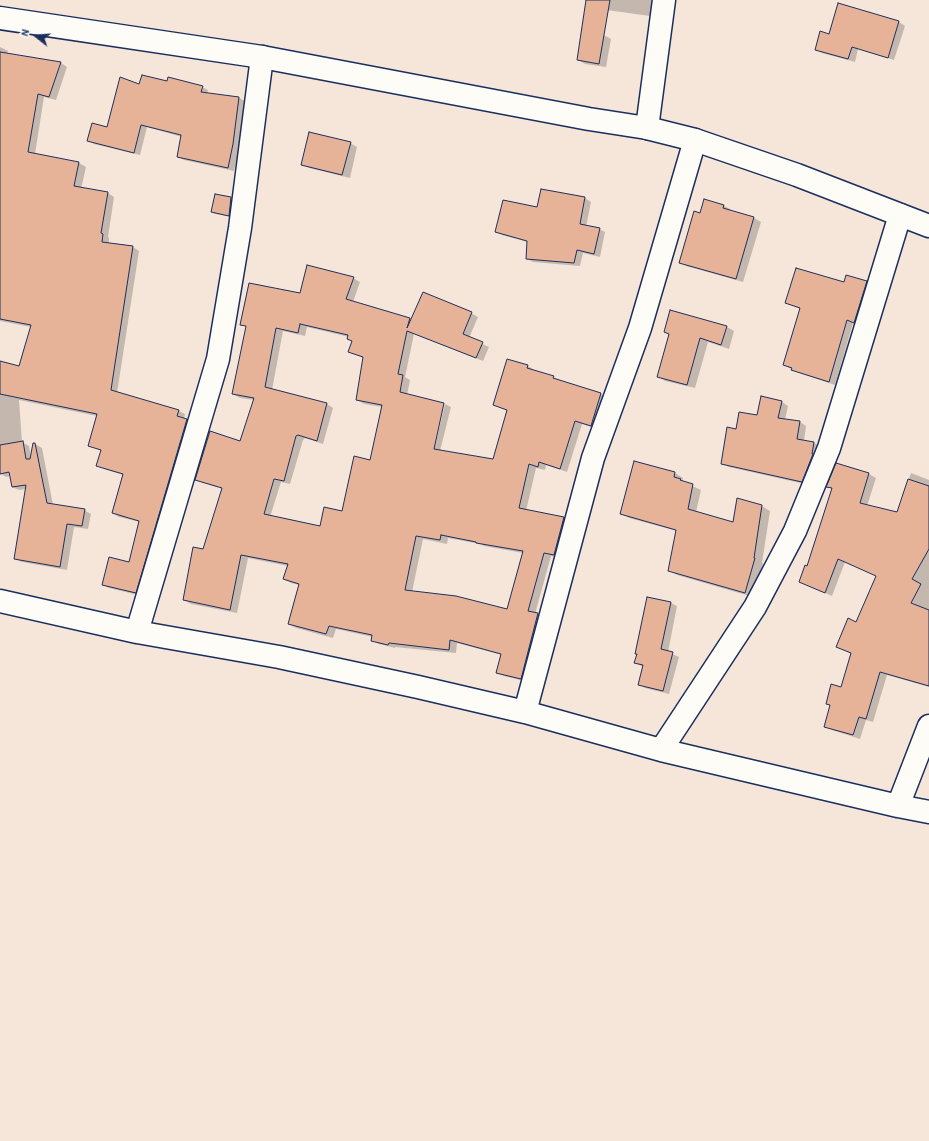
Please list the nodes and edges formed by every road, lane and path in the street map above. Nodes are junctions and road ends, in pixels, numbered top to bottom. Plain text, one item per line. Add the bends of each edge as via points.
1 (664, 0) edge
2 (0, 18) edge
3 (262, 57) junction
4 (647, 128) junction
5 (695, 140) junction
6 (900, 215) junction
7 (929, 226) edge
8 (0, 601) edge
9 (137, 632) junction
10 (525, 712) junction
11 (929, 726) edge
12 (661, 750) junction
13 (898, 806) junction
14 (929, 812) edge

1 - 4 street
2 - 3 street
3 - 4 street
3 - 9 street via 240,228 218,359
4 - 5 street
5 - 6 street via 797,175
5 - 10 street via 640,328 593,458
6 - 7 street
6 - 12 street via 829,448 795,532 755,607
8 - 9 street
9 - 10 street via 279,657
10 - 12 street
11 - 13 street
12 - 13 street
13 - 14 street

